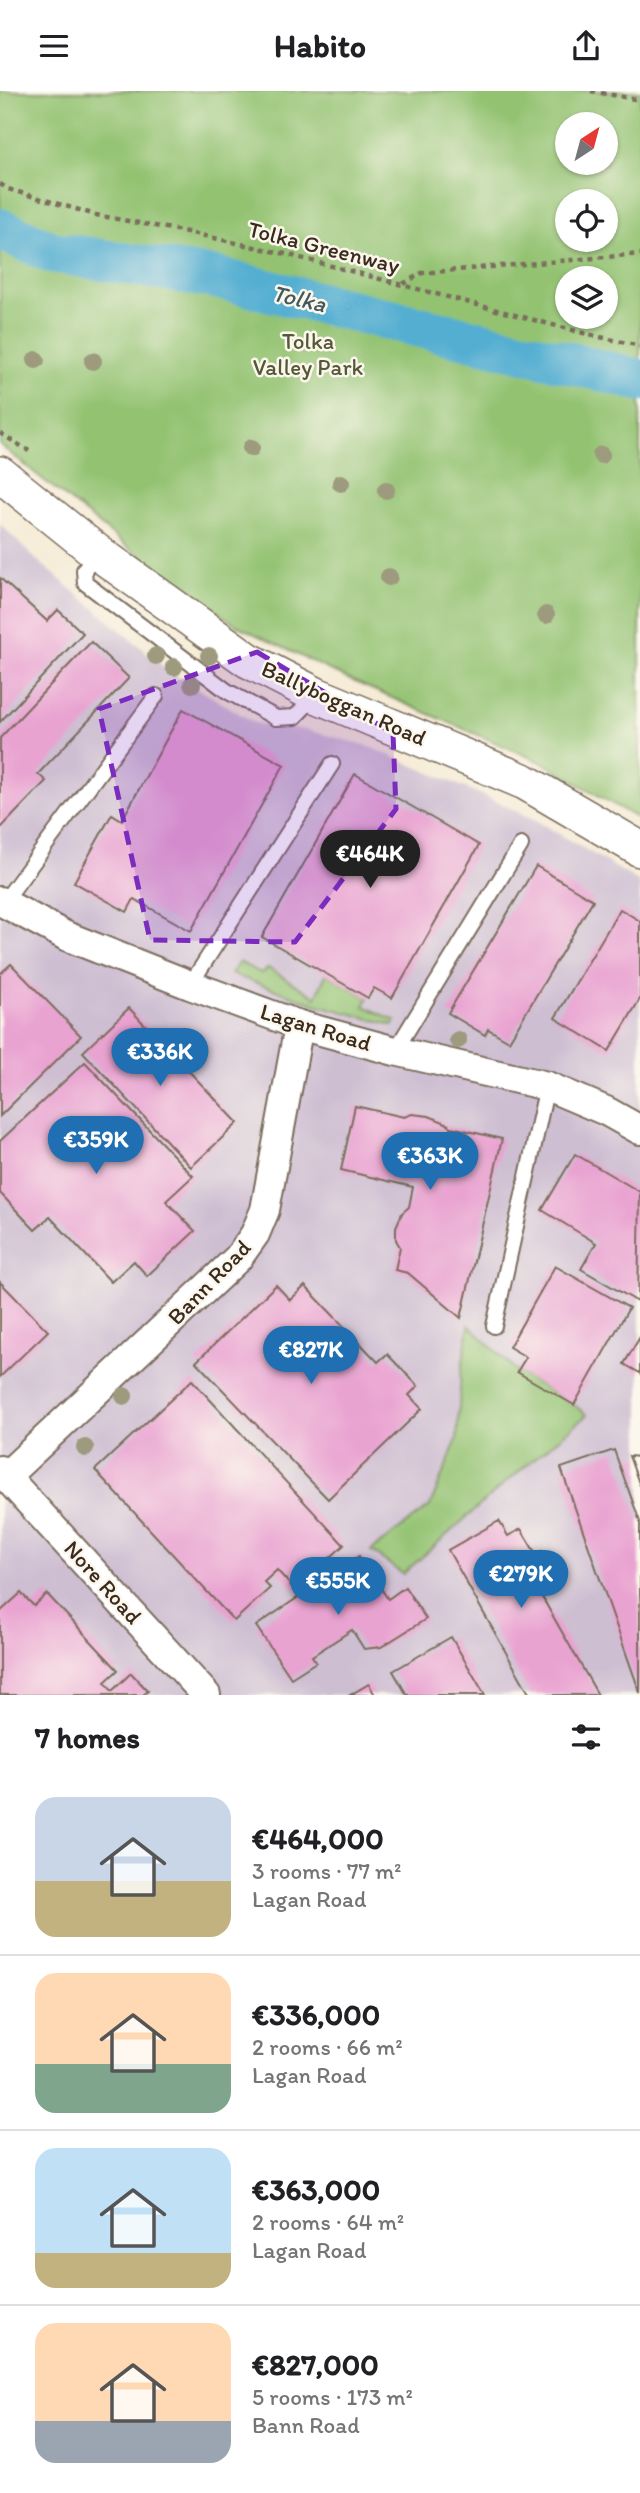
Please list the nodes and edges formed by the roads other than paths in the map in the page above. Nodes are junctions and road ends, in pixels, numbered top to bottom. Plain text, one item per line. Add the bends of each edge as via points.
1 (0, 474) edge
2 (156, 696) dead end
3 (332, 764) dead end
4 (521, 845) dead end
5 (640, 849) edge
6 (1, 902) edge
7 (190, 985) junction
8 (299, 1024) junction
9 (395, 1051) junction
10 (547, 1086) junction
11 (640, 1130) edge
12 (494, 1326) dead end
13 (3, 1473) edge
14 (206, 1695) edge

1 - 5 street, Ballyboggan Road via 97,552 248,660 316,695 525,782
2 - 6 lane
3 - 7 lane
4 - 9 lane
6 - 7 street, Lagan Road via 66,936
7 - 8 street, Lagan Road
8 - 9 street, Lagan Road
8 - 13 street, Bann Road via 265,1210 255,1234 238,1258
9 - 10 street, Lagan Road
10 - 11 street, Lagan Road
10 - 12 lane
13 - 14 street, Nore Road

